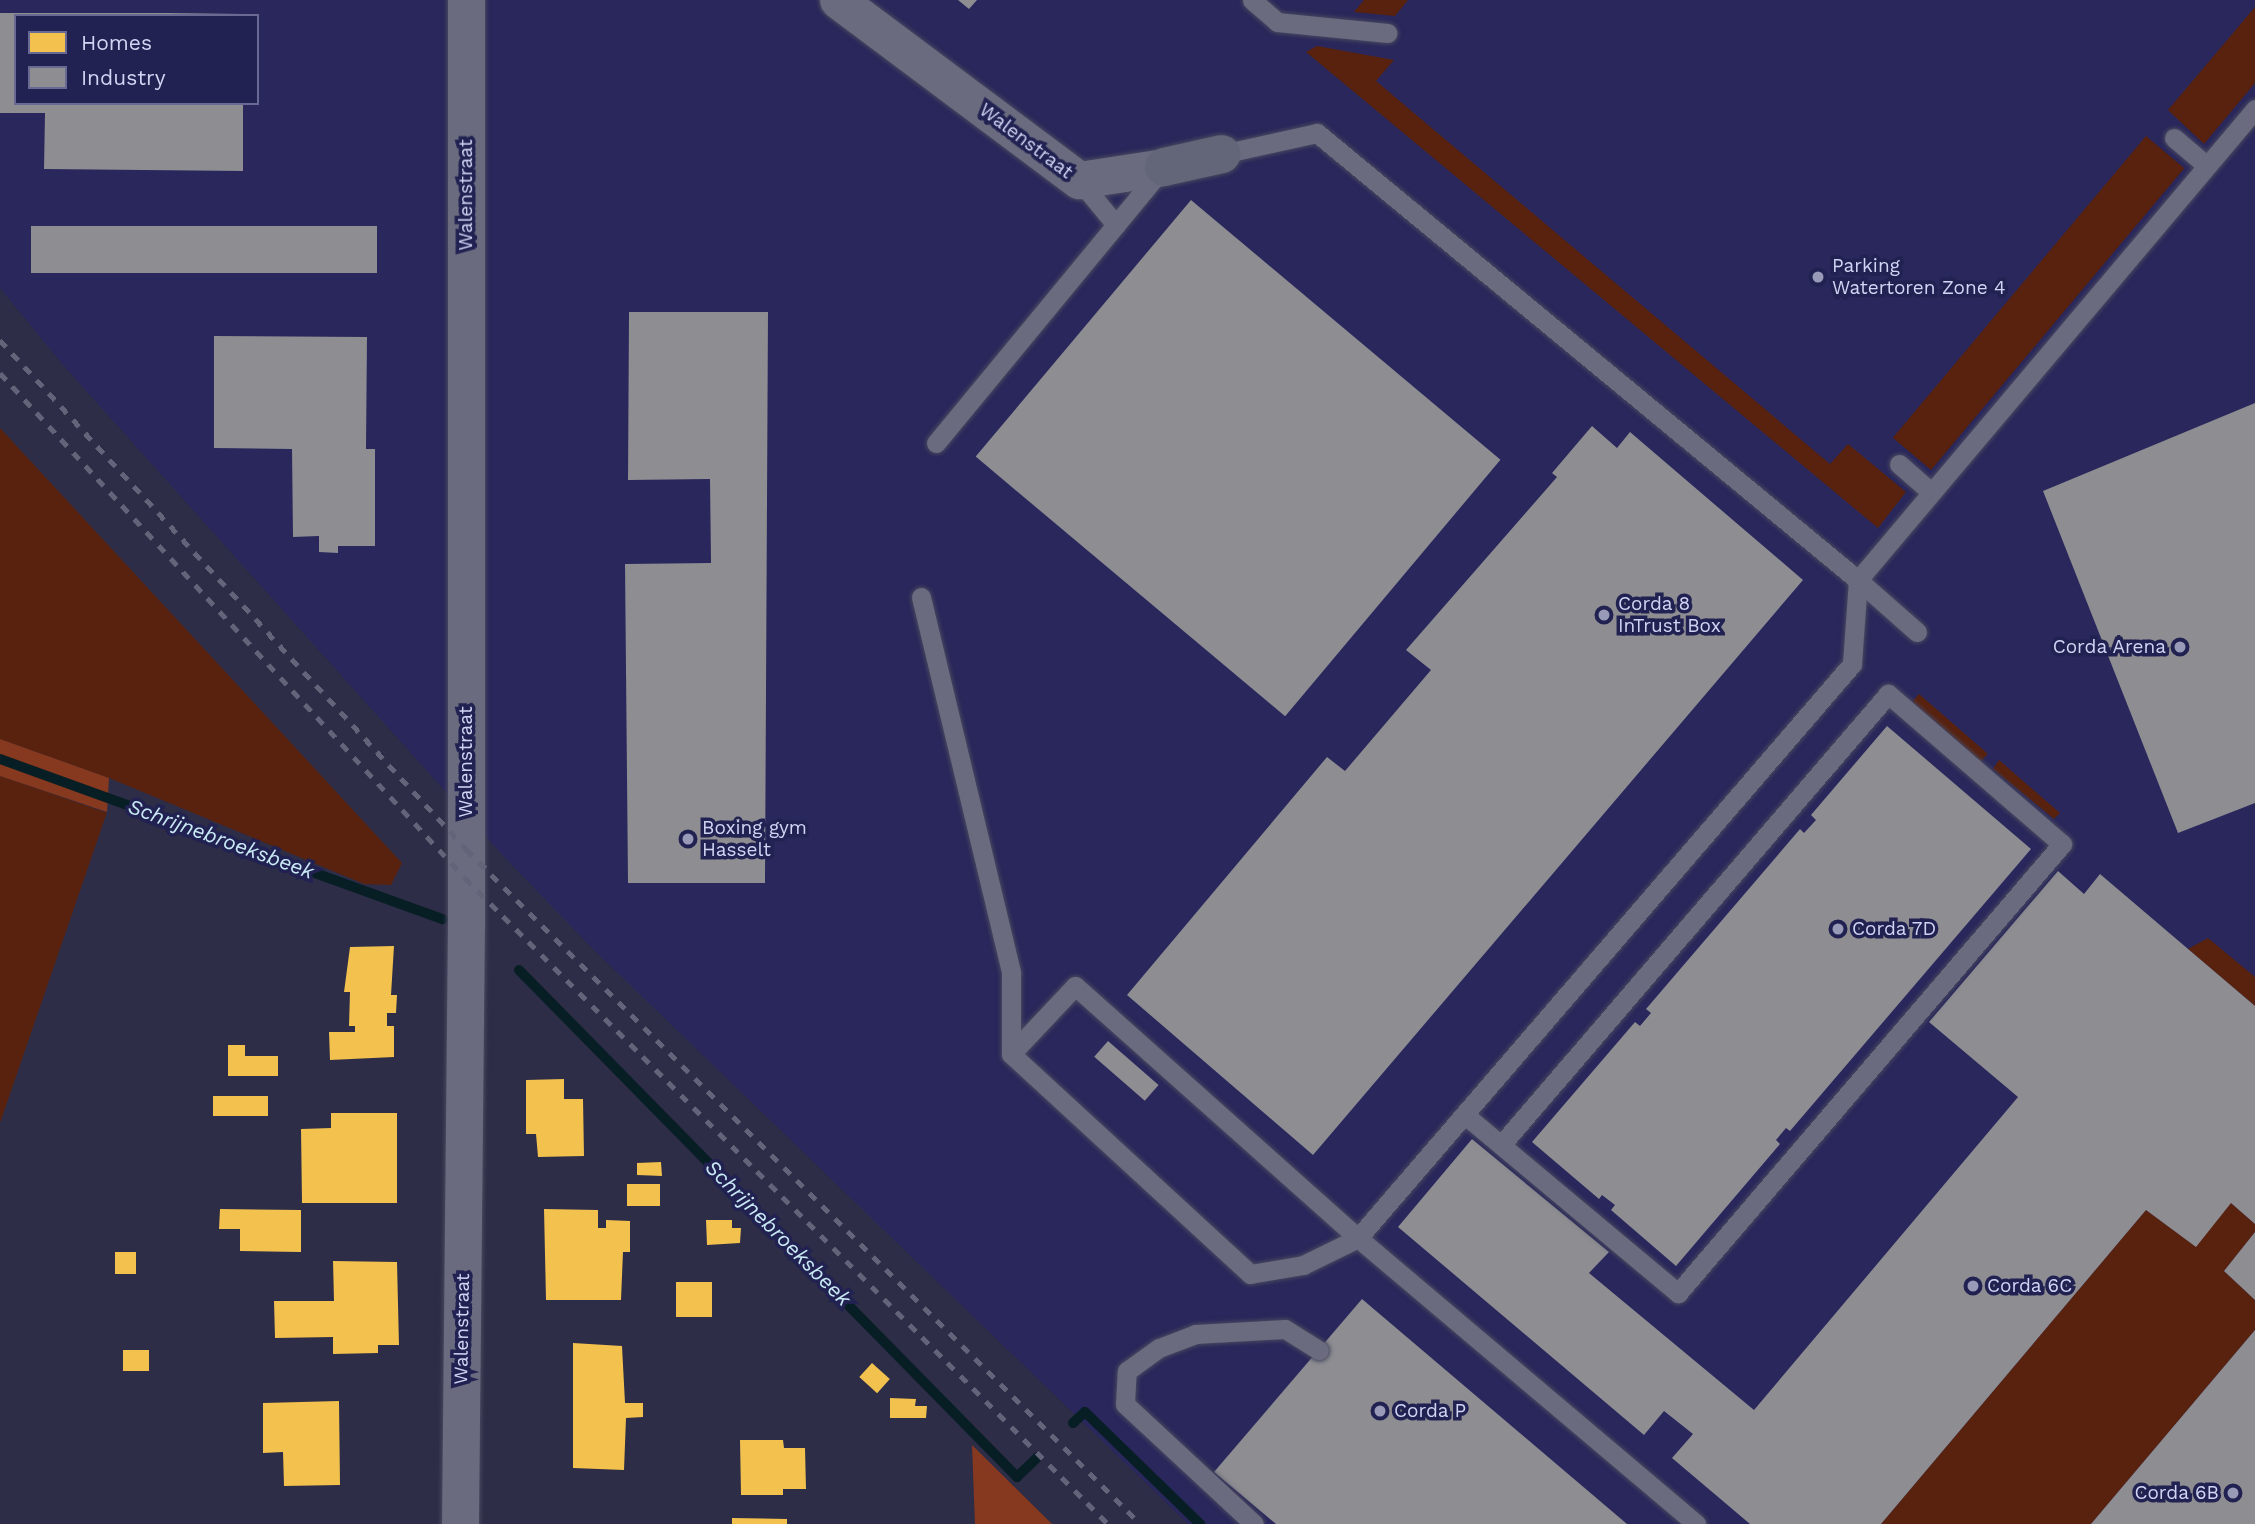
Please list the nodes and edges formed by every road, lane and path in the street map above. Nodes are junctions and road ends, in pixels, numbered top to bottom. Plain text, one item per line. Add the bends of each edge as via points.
1 (466, 0) edge
2 (838, 0) edge
3 (1252, 0) edge
4 (1387, 33) dead end
5 (2255, 108) edge
6 (2174, 138) dead end
7 (1222, 154) joint
8 (2206, 166) junction
9 (1164, 167) junction
10 (1079, 180) junction
11 (1116, 225) junction
12 (936, 443) dead end
13 (1899, 464) dead end
14 (1931, 492) junction
15 (1858, 580) junction
16 (921, 597) dead end
17 (1917, 632) dead end
18 (1011, 1054) junction
19 (1465, 1115) junction
20 (1501, 1145) junction
21 (1358, 1238) junction
22 (1319, 1350) dead end
23 (460, 1524) edge
24 (1254, 1524) edge
25 (1696, 1524) edge

1 - 23 street, Walenstraat via 466,926
2 - 10 street, Walenstraat
3 - 4 lane via 1277,22
5 - 8 lane
6 - 8 lane
7 - 9 street
7 - 15 lane via 1317,134
8 - 14 lane
9 - 10 street, Walenstraat
9 - 11 lane
10 - 11 lane
11 - 12 lane
13 - 14 lane
14 - 15 lane
15 - 17 lane
15 - 19 lane via 1852,664
16 - 18 lane via 1011,973
18 - 21 lane via 1250,1274 1303,1265
18 - 21 lane via 1075,986
19 - 20 lane
19 - 21 lane
20 - 20 lane via 1678,1293 2062,844 1888,694
21 - 25 lane
22 - 24 lane via 1284,1329 1195,1334 1159,1348 1127,1371 1125,1404

